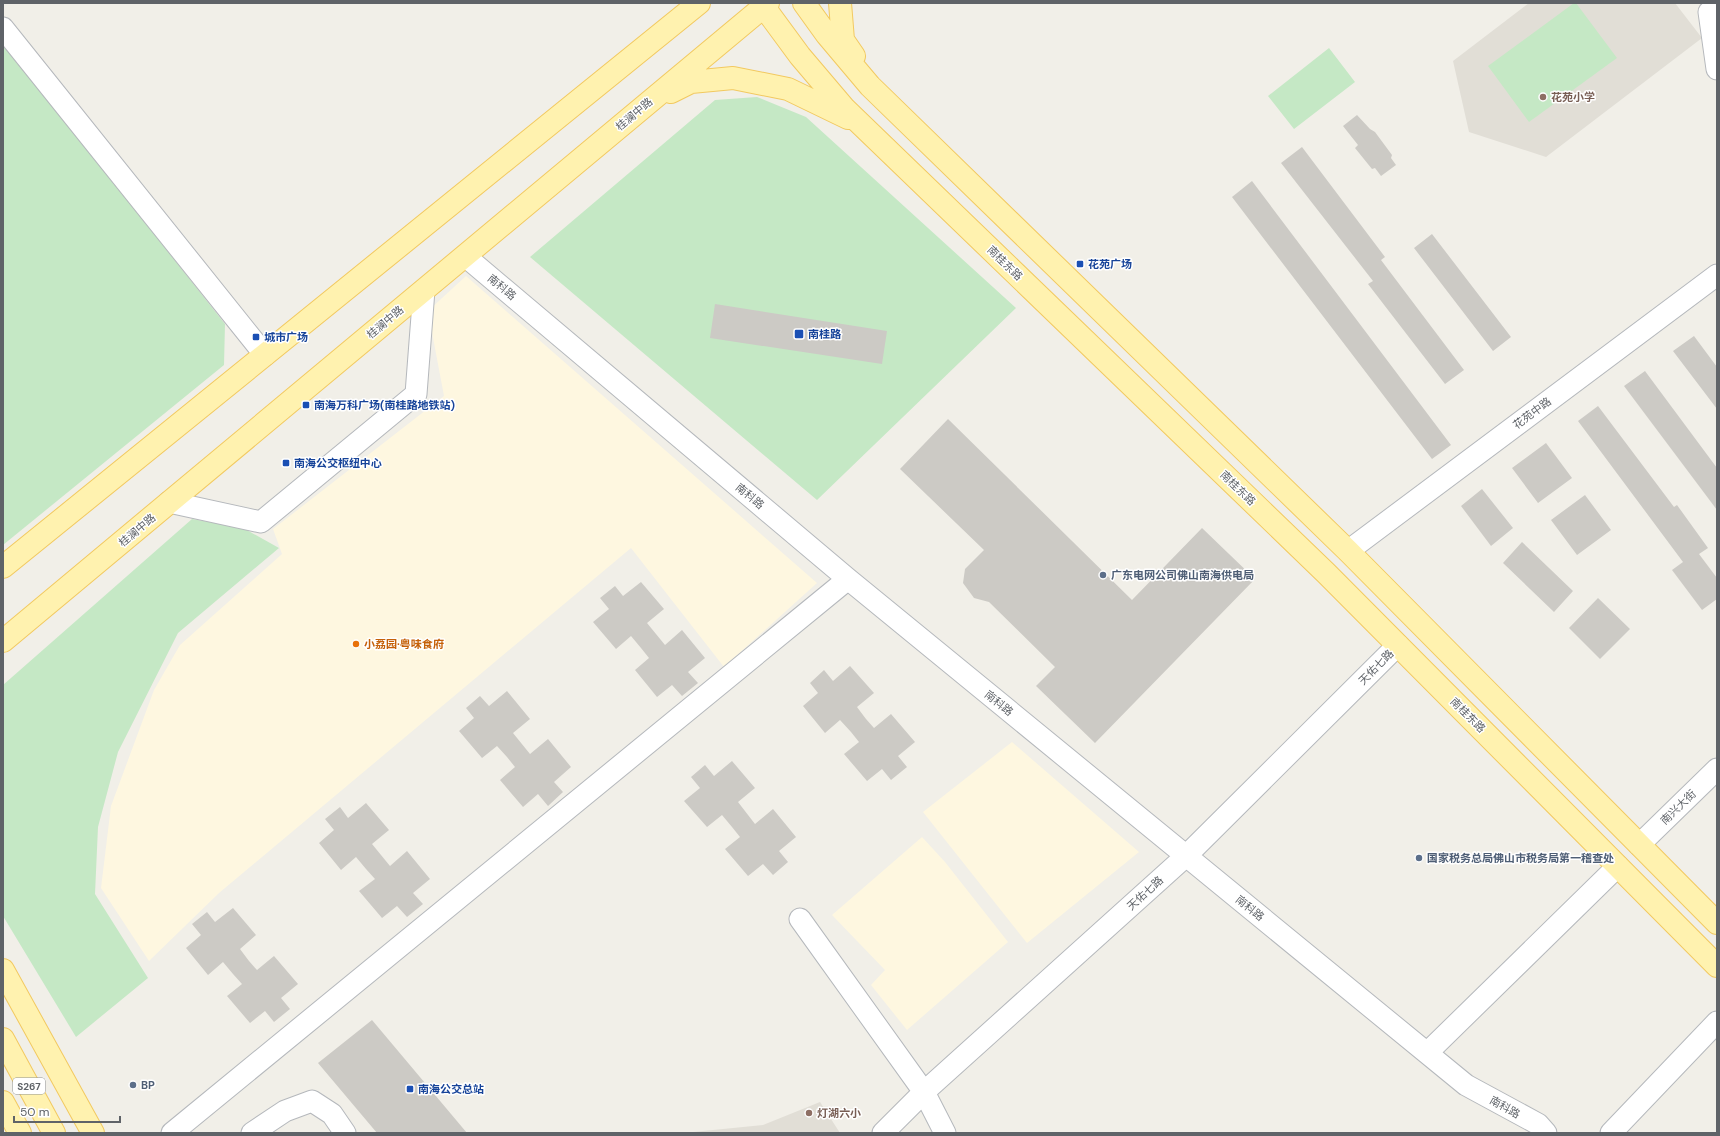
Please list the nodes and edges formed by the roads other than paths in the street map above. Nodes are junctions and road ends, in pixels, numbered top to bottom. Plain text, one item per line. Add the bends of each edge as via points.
1 (676, 3) edge
2 (699, 3) edge
3 (804, 3) edge
4 (840, 3) edge
5 (764, 4) edge
6 (1709, 13) edge
7 (3, 28) edge
8 (663, 32) junction
9 (1717, 69) edge
10 (878, 94) junction
11 (644, 106) junction
12 (862, 125) junction
13 (465, 256) junction
14 (1717, 275) edge
15 (424, 290) junction
16 (265, 355) junction
17 (169, 502) junction
18 (1348, 551) junction
19 (3, 567) edge
20 (848, 579) junction
21 (4, 641) edge
22 (1398, 645) junction
23 (1717, 769) edge
24 (1639, 844) junction
25 (1186, 856) junction
26 (1618, 866) junction
27 (800, 919) dead end
28 (1717, 923) edge
29 (1717, 966) edge
30 (3, 970) edge
31 (1717, 1022) edge
32 (3, 1040) edge
33 (1427, 1053) junction
34 (924, 1092) junction
35 (3, 1102) edge
36 (20, 1133) edge
37 (54, 1133) edge
38 (93, 1133) edge
39 (172, 1133) edge
40 (252, 1133) edge
41 (344, 1133) edge
42 (883, 1133) edge
43 (945, 1133) edge
44 (1546, 1133) edge
45 (1610, 1133) edge

1 - 8 main road
2 - 8 main road
3 - 10 main road via 827,35
4 - 10 main road via 843,40
5 - 11 main road, 桂澜中路
5 - 12 main road, 南桂东路 via 800,56
6 - 9 street
7 - 16 street
8 - 16 main road
10 - 18 main road
11 - 12 main road via 691,82 733,78 788,89
11 - 13 main road, 桂澜中路
12 - 22 main road, 南桂东路
13 - 15 main road, 桂澜中路
13 - 20 street, 南科路
14 - 18 street, 花苑中路
15 - 17 main road, 桂澜中路
15 - 17 street via 416,394 261,522
16 - 19 main road
17 - 21 main road, 桂澜中路
18 - 24 main road
20 - 25 street, 南科路
20 - 39 street
22 - 25 street, 天佑七路
22 - 26 main road, 南桂东路
23 - 24 street, 南兴大街
24 - 28 main road
25 - 33 street, 南科路
25 - 34 street, 天佑七路
26 - 29 main road, 南桂东路
26 - 33 street
27 - 34 street
30 - 38 main road
31 - 45 street
32 - 37 main road, S267
33 - 44 street, 南科路 via 1466,1085 1538,1124
34 - 42 street, 天佑七路
34 - 43 street
35 - 36 main road, S267
40 - 41 street via 285,1111 312,1101 332,1114

